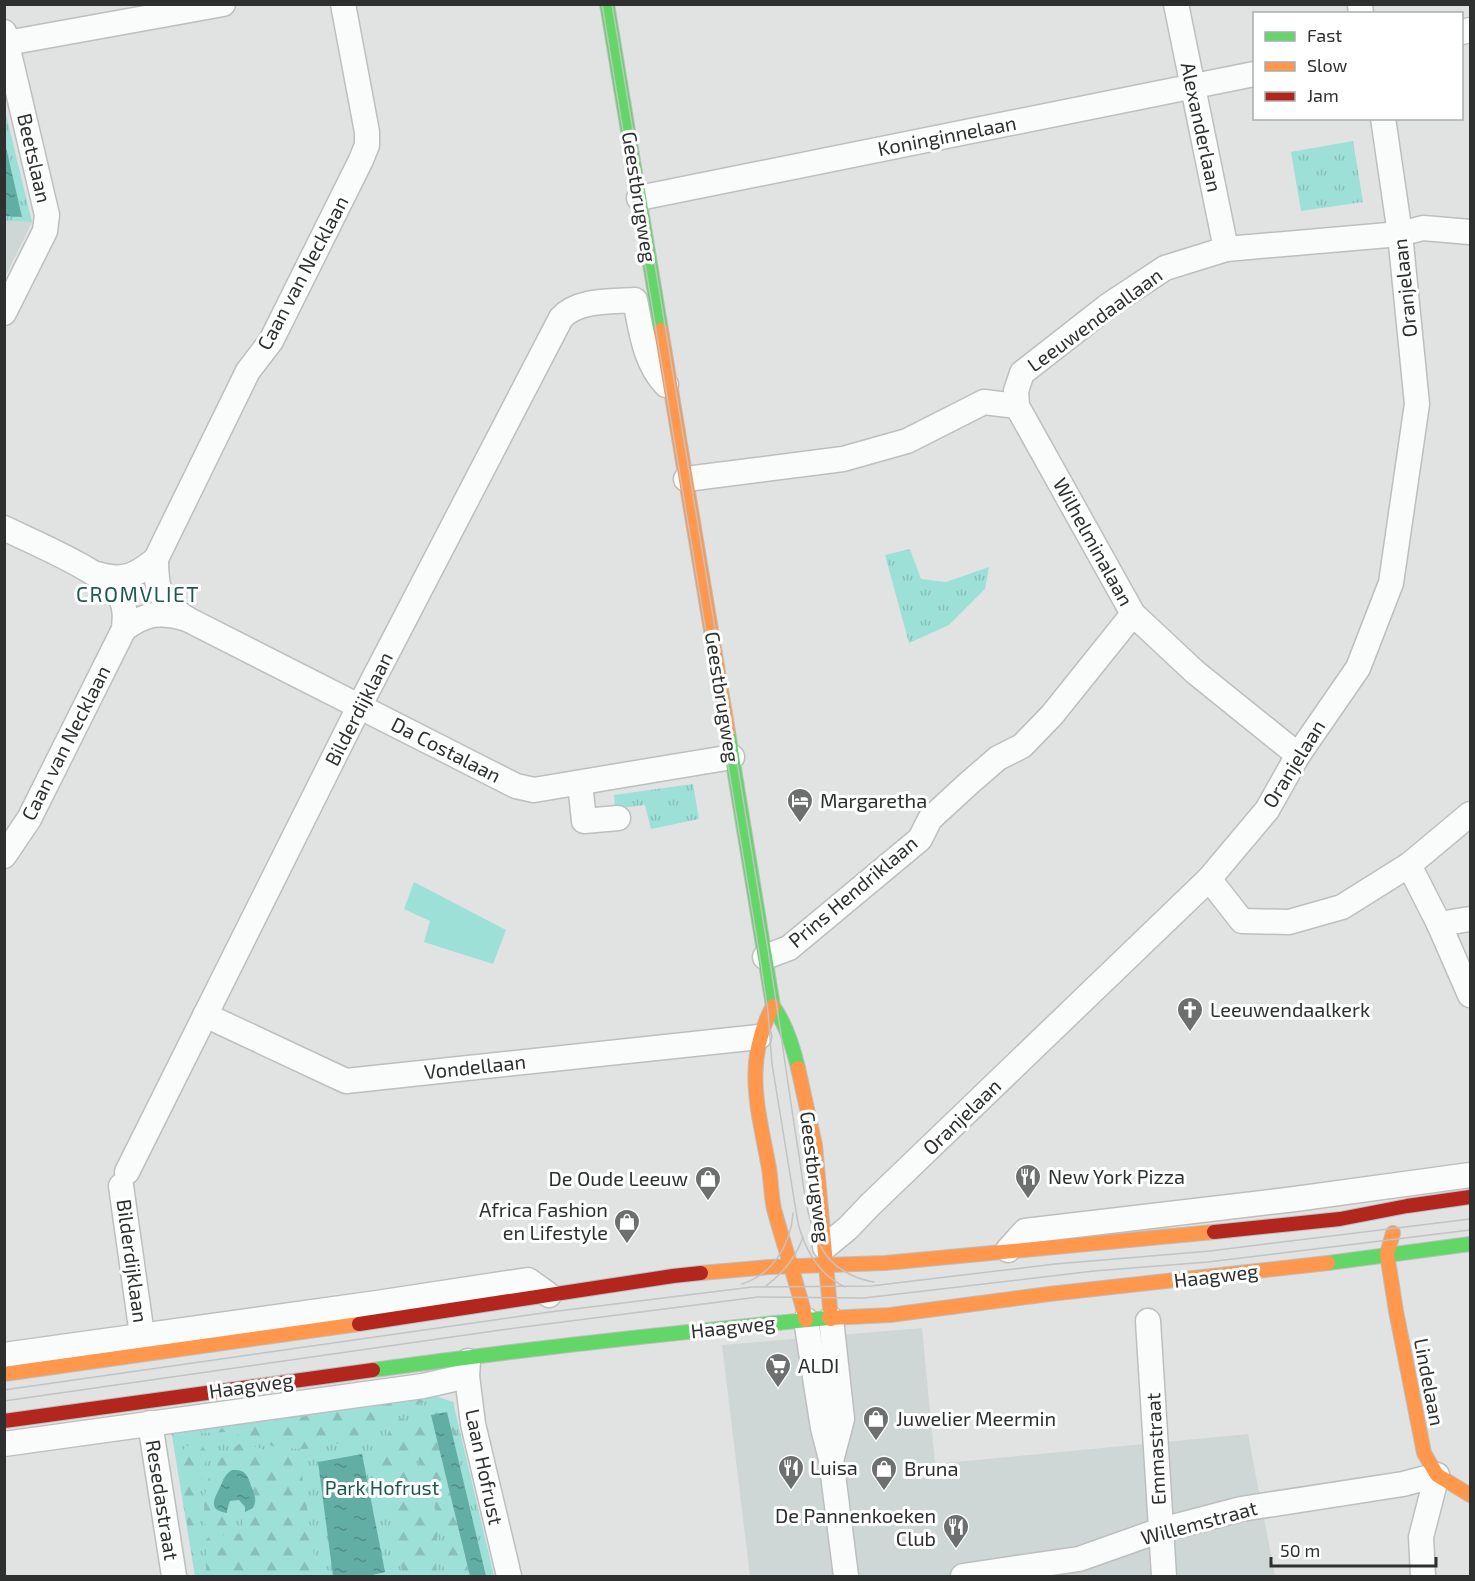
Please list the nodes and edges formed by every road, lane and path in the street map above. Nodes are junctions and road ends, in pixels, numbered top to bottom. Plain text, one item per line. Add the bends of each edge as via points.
1 (223, 4) edge
2 (343, 4) edge
3 (607, 4) edge
4 (1176, 4) edge
5 (6, 37) edge
6 (1253, 74) edge
7 (1193, 86) junction
8 (1383, 120) edge
9 (639, 198) junction
10 (1470, 232) edge
11 (1400, 234) junction
12 (1226, 249) junction
13 (635, 300) joint
14 (4, 313) edge
15 (671, 389) junction
16 (1017, 406) junction
17 (686, 478) junction
18 (4, 528) edge
19 (156, 559) junction
20 (97, 574) junction
21 (1133, 614) junction
22 (189, 620) junction
23 (124, 629) junction
24 (359, 707) junction
25 (1298, 755) junction
26 (732, 757) junction
27 (580, 783) junction
28 (1470, 814) edge
29 (618, 818) dead end
30 (4, 856) edge
31 (1409, 865) junction
32 (1209, 879) junction
33 (1470, 919) edge
34 (1439, 924) junction
35 (765, 957) junction
36 (1470, 995) edge
37 (772, 1006) junction
38 (205, 1016) junction
39 (759, 1037) junction
40 (1470, 1174) edge
41 (1470, 1197) edge
42 (1407, 1206) junction
43 (1340, 1219) junction
44 (1357, 1228) dead end
45 (1375, 1243) dead end
46 (1468, 1247) edge
47 (1008, 1250) junction
48 (1387, 1254) junction
49 (825, 1256) junction
50 (792, 1268) junction
51 (549, 1295) junction
52 (831, 1319) junction
53 (806, 1320) junction
54 (1149, 1321) dead end
55 (142, 1335) junction
56 (4, 1355) edge
57 (467, 1366) junction
58 (4, 1374) edge
59 (4, 1421) edge
60 (150, 1423) junction
61 (4, 1444) edge
62 (831, 1459) junction
63 (1437, 1475) junction
64 (1470, 1495) edge
65 (1161, 1530) junction
66 (174, 1576) edge
67 (509, 1576) edge
68 (846, 1576) edge
69 (963, 1576) edge
70 (1164, 1576) edge
71 (1423, 1576) edge

1 - 5 street
2 - 19 street, Caan van Necklaan via 367,132 366,150 272,341 248,371
3 - 9 main road, Geestbrugweg
4 - 7 street, Alexanderlaan
5 - 14 street, Beetslaan via 47,215 45,231
6 - 7 street, Koninginnelaan
7 - 9 street, Koninginnelaan
7 - 12 street, Alexanderlaan
8 - 11 street, Oranjelaan
9 - 15 main road, Geestbrugweg
10 - 11 street, Leeuwendaallaan via 1423,228
11 - 12 street, Leeuwendaallaan
11 - 25 street, Oranjelaan via 1417,404 1391,583 1358,668
12 - 16 street, Leeuwendaallaan via 1165,268 1109,305 1023,373 1016,391
13 - 15 street, Geestbrugweg via 648,357 656,374
13 - 24 street, Bilderdijklaan via 578,305 561,318
15 - 17 main road, Geestbrugweg
16 - 17 street via 984,402 907,441 843,459
16 - 21 street, Wilhelminalaan
17 - 26 main road, Geestbrugweg
18 - 20 street
19 - 20 street via 132,576 110,578
19 - 22 street, Da Costalaan via 160,594
20 - 23 street via 120,597
21 - 25 street, Wilhelminalaan via 1195,672
21 - 35 street, Prins Hendriklaan via 1052,715 1022,746 998,758 976,777 930,819 920,839 789,948
22 - 23 street, Da Costalaan via 150,615
22 - 24 street, Da Costalaan
23 - 30 street, Caan van Necklaan via 29,819
24 - 27 street, Da Costalaan via 516,786 534,790
24 - 38 street, Bilderdijklaan
25 - 32 street, Oranjelaan via 1267,810
26 - 27 street, Da Costalaan
26 - 35 main road, Geestbrugweg
27 - 29 street via 584,821
28 - 31 street
31 - 32 street via 1342,907 1289,922 1242,921
31 - 34 street
32 - 49 street, Oranjelaan via 848,1228
33 - 34 street
34 - 36 street
35 - 37 main road, Geestbrugweg
37 - 39 main road, Geestbrugweg
37 - 49 main road, Geestbrugweg via 794,1050 808,1113
38 - 39 street, Vondellaan via 346,1081
38 - 55 street, Bilderdijklaan via 124,1179
39 - 50 main road, Geestbrugweg via 755,1094 775,1214
40 - 47 street via 1025,1231
41 - 42 main road
42 - 43 main road
42 - 48 main road, Lindelaan
43 - 44 main road
43 - 47 main road
45 - 48 main road
46 - 48 main road, Haagweg
47 - 49 main road via 885,1263
48 - 52 main road, Haagweg
48 - 63 main road, Lindelaan via 1424,1453
49 - 50 main road
49 - 52 main road, Geestbrugweg
50 - 51 main road via 673,1276
50 - 53 main road, Geestbrugweg
51 - 55 street via 528,1280
51 - 58 main road
52 - 53 main road, Haagweg
52 - 62 street via 842,1419
53 - 57 main road, Haagweg
53 - 62 street
54 - 65 street, Emmastraat
55 - 56 street
57 - 59 main road, Haagweg
57 - 60 street, Haagweg via 423,1386
57 - 67 street, Laan Hofrust via 473,1424
60 - 61 street, Haagweg
60 - 66 street, Resedastraat
62 - 68 street
63 - 64 main road
63 - 65 street, Willemstraat via 1403,1484 1241,1509
63 - 71 street via 1421,1537
65 - 69 street, Willemstraat via 1079,1559
65 - 70 street, Emmastraat

